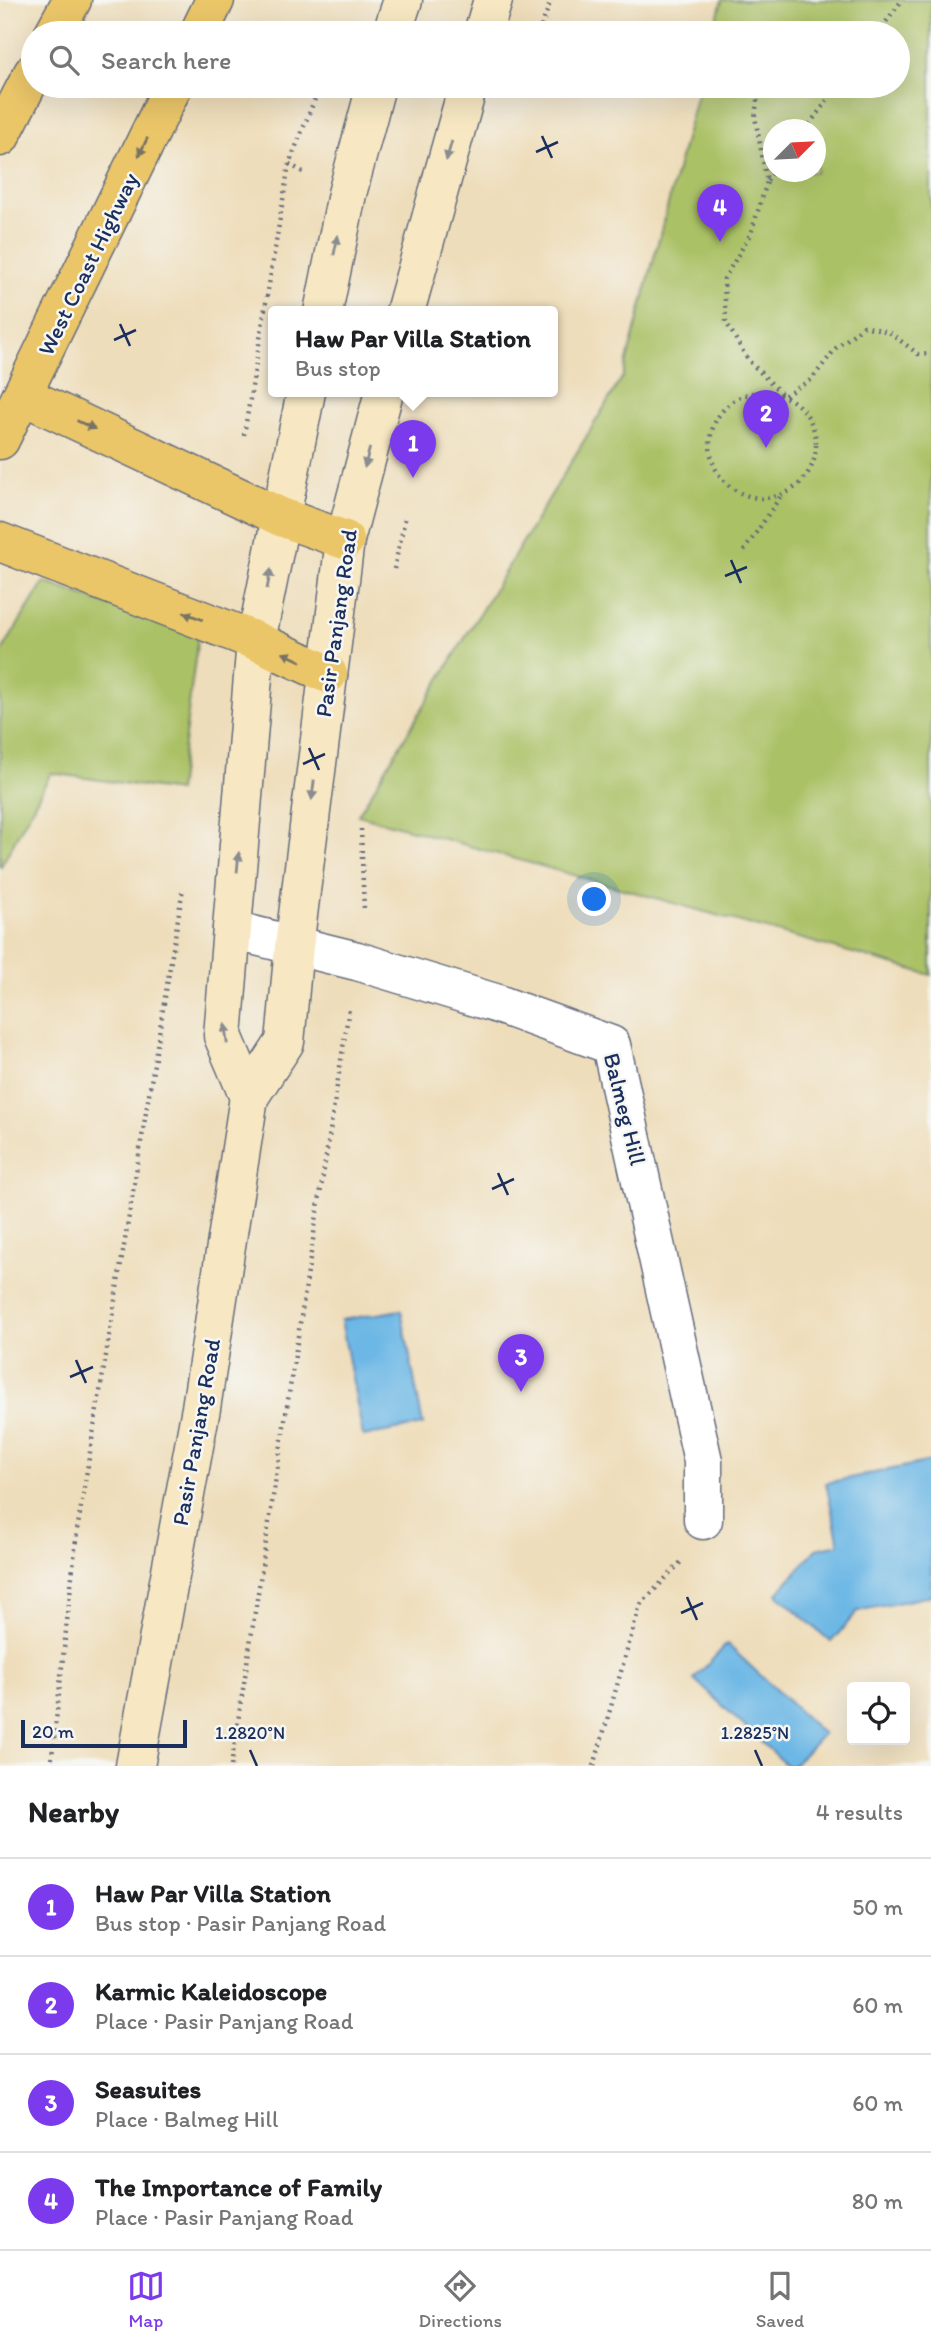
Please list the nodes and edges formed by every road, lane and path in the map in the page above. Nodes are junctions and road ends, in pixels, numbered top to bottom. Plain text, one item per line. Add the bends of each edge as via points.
1 (72, 0) edge
2 (215, 0) edge
3 (403, 0) edge
4 (493, 0) edge
5 (551, 0) edge
6 (902, 0) edge
7 (61, 21) edge
8 (205, 21) edge
9 (396, 21) edge
10 (487, 21) edge
11 (543, 21) edge
12 (887, 21) edge
13 (21, 96) edge
14 (167, 98) edge
15 (373, 98) edge
16 (465, 98) edge
17 (757, 98) edge
18 (829, 98) edge
19 (814, 119) edge
20 (0, 137) edge
21 (289, 164) dead end
22 (763, 164) edge
23 (766, 182) edge
24 (324, 306) edge
25 (407, 306) edge
26 (931, 354) edge
27 (24, 396) junction
28 (784, 396) junction
29 (305, 397) edge
30 (383, 397) edge
31 (0, 440) edge
32 (234, 495) junction
33 (780, 497) junction
34 (281, 517) junction
35 (345, 540) junction
36 (0, 542) edge
37 (744, 551) dead end
38 (256, 641) junction
39 (328, 674) junction
40 (185, 875) dead end
41 (233, 930) junction
42 (294, 947) junction
43 (357, 961) junction
44 (249, 1097) junction
45 (703, 1520) joint
46 (51, 1766) edge
47 (135, 1766) edge
48 (231, 1766) edge
49 (594, 1766) edge

1 - 7 highway
2 - 8 highway
3 - 9 main road
4 - 10 main road
5 - 11 path
6 - 12 path
13 - 20 highway
14 -> 27 highway, West Coast Highway
24 -> 15 main road
16 -> 25 main road
17 - 22 path via 755,117
18 - 19 path
21 - 32 path
23 - 28 path via 751,233 724,279 726,322 748,360
26 - 28 path via 918,354 889,332 864,326 836,348 812,379
27 - 31 highway, West Coast Highway
27 -> 32 highway
28 - 33 path via 811,422 817,444 805,479
28 - 33 path via 757,391 739,397 717,417 709,435 715,470 732,489 747,497
29 - 34 main road
30 -> 35 main road, Pasir Panjang Road
32 - 34 highway
33 - 37 path
34 - 35 highway
38 -> 34 main road
35 - 39 main road, Pasir Panjang Road
38 -> 36 highway
39 -> 38 highway
41 -> 38 main road
39 -> 42 main road, Pasir Panjang Road
40 - 46 path via 77,1531
41 - 42 street, Balmeg Hill
44 -> 41 main road via 223,1036
42 - 43 street, Balmeg Hill
42 - 44 main road, Pasir Panjang Road via 285,1042
43 - 45 street, Balmeg Hill via 608,1042 614,1049 703,1461
43 - 48 path
44 - 47 main road, Pasir Panjang Road via 201,1408
45 - 49 path via 703,1539 640,1605

